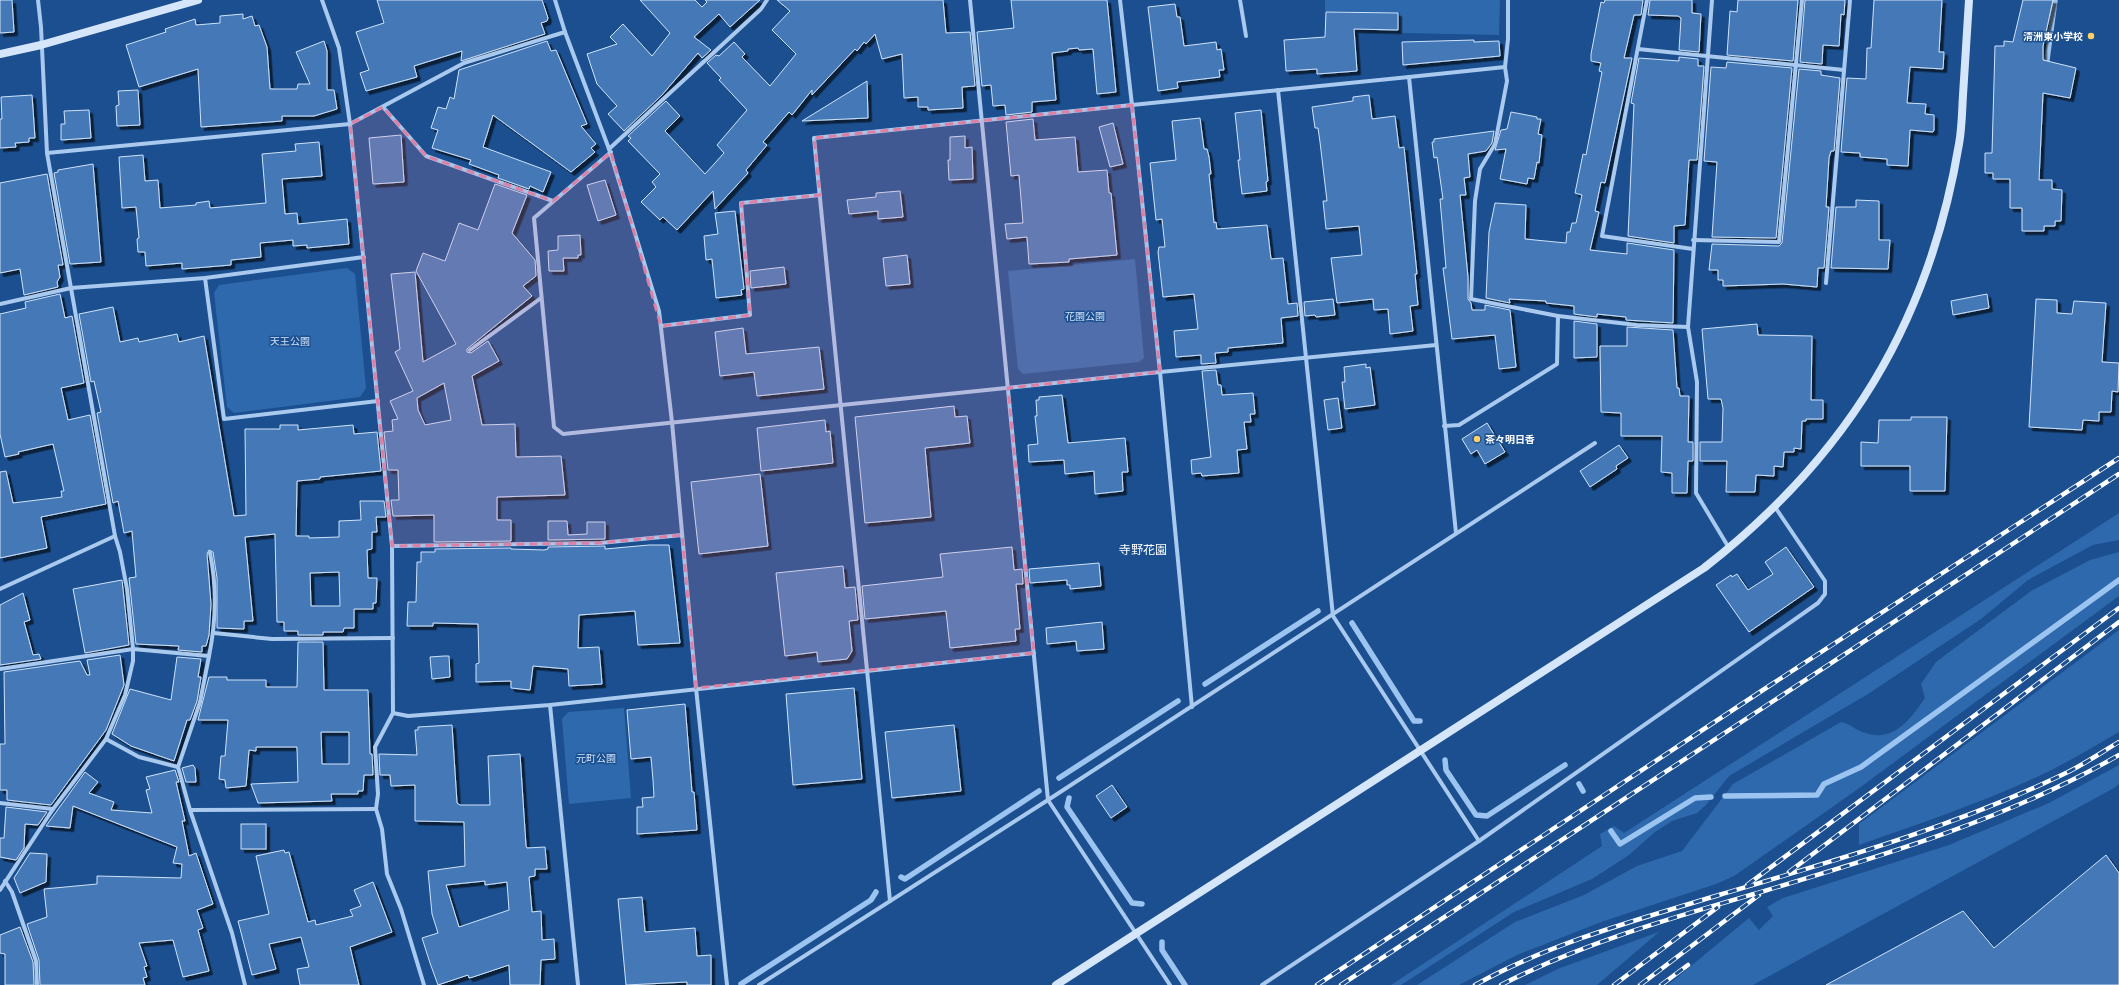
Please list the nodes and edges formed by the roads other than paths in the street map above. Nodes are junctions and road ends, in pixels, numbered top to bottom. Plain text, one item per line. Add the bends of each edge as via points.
1 (38, 0) edge
2 (198, 0) edge
3 (322, 0) edge
4 (555, 0) edge
5 (767, 0) edge
6 (970, 0) edge
7 (1120, 0) edge
8 (1240, 0) edge
9 (1508, 0) edge
10 (1647, 0) edge
11 (1712, 0) edge
12 (1802, 0) edge
13 (1850, 0) edge
14 (1969, 0) edge
15 (564, 32) junction
16 (1246, 36) dead end
17 (41, 45) junction
18 (1638, 49) junction
19 (0, 54) edge
20 (1707, 58) junction
21 (1796, 66) junction
22 (1505, 67) junction
23 (1844, 70) junction
24 (1409, 77) junction
25 (1278, 90) junction
26 (1132, 105) junction
27 (383, 107) junction
28 (982, 121) junction
29 (350, 124) junction
30 (610, 151) junction
31 (47, 153) junction
32 (820, 195) junction
33 (553, 201) junction
34 (1693, 240) junction
35 (1693, 249) junction
36 (364, 258) junction
37 (204, 278) junction
38 (1826, 282) dead end
39 (71, 288) junction
40 (541, 298) junction
41 (0, 304) edge
42 (1558, 316) junction
43 (661, 326) junction
44 (1688, 327) junction
45 (1436, 345) junction
46 (470, 350) dead end
47 (1307, 357) junction
48 (1160, 372) junction
49 (1008, 388) junction
50 (378, 401) junction
51 (841, 404) junction
52 (672, 422) junction
53 (1444, 426) junction
54 (1595, 443) dead end
55 (1775, 507) junction
56 (1456, 533) junction
57 (682, 535) junction
58 (116, 536) junction
59 (392, 546) junction
60 (1730, 549) junction
61 (210, 553) dead end
62 (0, 589) edge
63 (1333, 616) junction
64 (214, 633) junction
65 (393, 638) junction
66 (133, 649) junction
67 (1034, 653) junction
68 (209, 656) junction
69 (0, 669) edge
70 (867, 670) junction
71 (696, 688) junction
72 (550, 705) junction
73 (1192, 706) junction
74 (393, 713) junction
75 (106, 739) junction
76 (1421, 750) junction
77 (178, 767) junction
78 (1048, 800) junction
79 (0, 803) edge
80 (53, 809) junction
81 (190, 810) junction
82 (376, 810) junction
83 (1479, 842) junction
84 (5, 881) junction
85 (0, 890) edge
86 (890, 901) junction
87 (1136, 933) junction
88 (37, 985) edge
89 (245, 985) edge
90 (424, 985) edge
91 (578, 985) edge
92 (728, 985) edge
93 (759, 985) edge
94 (1056, 985) edge
95 (1170, 985) edge
96 (1262, 985) edge

1 - 17 street
2 - 17 street
3 - 29 street via 339,48
4 - 15 street
5 - 30 street via 762,8
6 - 28 street
7 - 26 street
8 - 16 street
9 - 22 street
10 - 18 street
11 - 20 street
12 - 21 street
13 - 23 street
14 - 55 street via 1960,142 1946,210 1913,308 1869,391 1834,442
15 - 27 street via 464,63
15 - 30 street
17 - 19 street
17 - 31 street
18 - 20 street
18 - 35 street via 1602,236
20 - 21 street
20 - 34 street
21 - 23 street
21 - 34 street via 1779,242
22 - 24 street
22 - 42 street via 1508,81 1495,144 1480,169 1475,201 1471,299
23 - 38 street
24 - 25 street
24 - 45 street
25 - 26 street
25 - 47 street
26 - 28 street
26 - 48 street
27 - 29 street
27 - 33 street via 426,156
28 - 32 street via 814,138
28 - 49 street
29 - 31 street
29 - 36 street
30 - 33 street
30 - 43 street via 659,311
31 - 39 street
32 - 43 street via 741,203 750,316
32 - 51 street
33 - 40 street via 534,218
34 - 35 street
35 - 44 street
36 - 37 street
36 - 50 street
37 - 39 street
37 - 50 street via 224,419
39 - 41 street
39 - 58 street
40 - 46 street
40 - 52 street via 554,427 563,434
42 - 44 street via 1637,325
42 - 53 street via 1557,364 1459,425
43 - 52 street
44 - 60 street via 1697,382 1696,493
45 - 47 street
45 - 53 street
47 - 48 street
47 - 63 street
48 - 49 street
48 - 73 street
49 - 51 street
49 - 67 street
50 - 59 street
51 - 52 street
51 - 70 street
52 - 57 street
53 - 56 street
54 - 56 street
55 - 60 street
55 - 83 street via 1825,581 1825,594 1818,604
56 - 63 street
57 - 59 street via 600,543
57 - 71 street
58 - 62 street
58 - 66 street via 126,589
59 - 65 street
60 - 76 street
61 - 64 street via 215,576
63 - 73 street
63 - 76 street
64 - 65 street via 272,639
64 - 68 street
65 - 74 street
66 - 68 street
66 - 69 street
66 - 75 street via 133,661 125,694
67 - 70 street
67 - 78 street
68 - 77 street via 200,702
70 - 71 street
70 - 86 street
71 - 72 street
71 - 92 street
72 - 74 street via 408,716
72 - 91 street
73 - 78 street
74 - 82 street via 375,747 378,794
75 - 77 street via 139,757
75 - 80 street
76 - 83 street
76 - 87 street
77 - 81 street
78 - 86 street
78 - 87 street
79 - 80 street
80 - 84 street
81 - 82 street
81 - 89 street via 232,933
82 - 90 street via 382,829 387,874 401,909
83 - 96 street
84 - 85 street
84 - 88 street via 12,892 36,961
86 - 93 street
87 - 94 street
87 - 95 street

